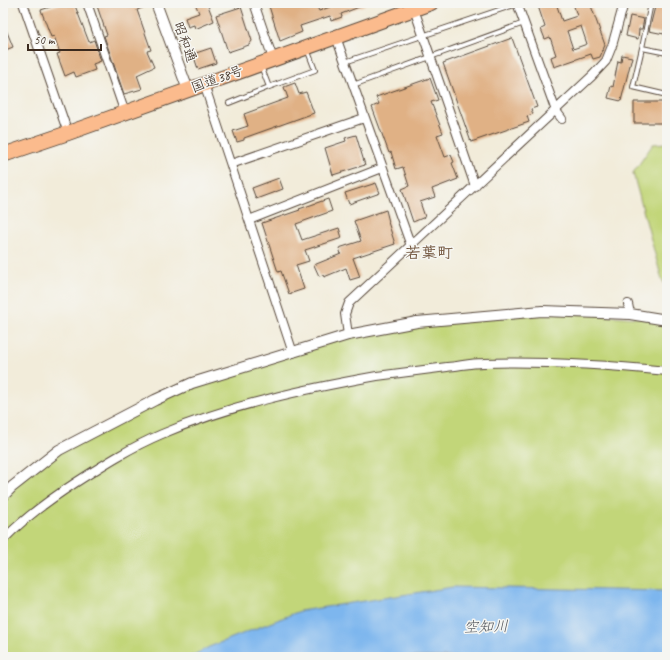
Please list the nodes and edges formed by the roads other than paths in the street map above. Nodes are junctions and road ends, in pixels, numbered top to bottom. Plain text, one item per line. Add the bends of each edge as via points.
1 (23, 3) edge
2 (87, 3) edge
3 (156, 3) edge
4 (254, 3) edge
5 (430, 3) edge
6 (517, 3) edge
7 (624, 3) edge
8 (651, 3) edge
9 (415, 6) edge
10 (524, 23) junction
11 (423, 36) junction
12 (336, 37) junction
13 (306, 47) junction
14 (642, 48) junction
15 (667, 53) edge
16 (431, 57) junction
17 (267, 61) junction
18 (344, 62) junction
19 (204, 84) junction
20 (353, 85) junction
21 (269, 87) junction
22 (188, 90) junction
23 (667, 95) edge
24 (229, 103) dead end
25 (556, 111) junction
26 (125, 112) junction
27 (364, 118) junction
28 (562, 119) dead end
29 (68, 133) junction
30 (3, 155) edge
31 (231, 164) junction
32 (382, 168) junction
33 (475, 186) junction
34 (249, 220) junction
35 (412, 246) junction
36 (667, 320) edge
37 (348, 335) junction
38 (292, 353) junction
39 (667, 371) edge
40 (3, 496) edge
41 (3, 540) edge

1 - 29 street
2 - 26 street
3 - 22 street, 昭和通
4 - 17 street
5 - 9 highway, 国道38号
6 - 10 street
6 - 11 lane
7 - 25 street via 606,61
8 - 14 lane
9 - 11 street
9 - 12 highway, 国道38号
10 - 16 lane
10 - 25 street
11 - 16 street
11 - 18 lane
12 - 13 highway, 国道38号
12 - 18 street
13 - 17 highway, 国道38号
13 - 21 lane via 314,70
14 - 15 lane
14 - 23 lane via 633,87
16 - 20 lane
16 - 33 street
17 - 19 highway, 国道38号
17 - 21 lane
18 - 20 street
19 - 22 highway, 国道38号
19 - 31 street
20 - 27 street
21 - 24 lane
22 - 26 highway, 国道38号
25 - 28 street
25 - 33 street
26 - 29 highway, 国道38号
27 - 31 street
27 - 32 street
29 - 30 highway, 国道38号
31 - 34 street
32 - 34 street
32 - 35 street
33 - 35 street
34 - 38 street
35 - 37 street via 349,303 345,314
36 - 37 street via 629,309 542,311 417,322
37 - 38 street
38 - 40 street via 192,383 155,400 58,450
39 - 41 street via 602,364 481,363 400,373 273,397 161,434 124,453 51,499

